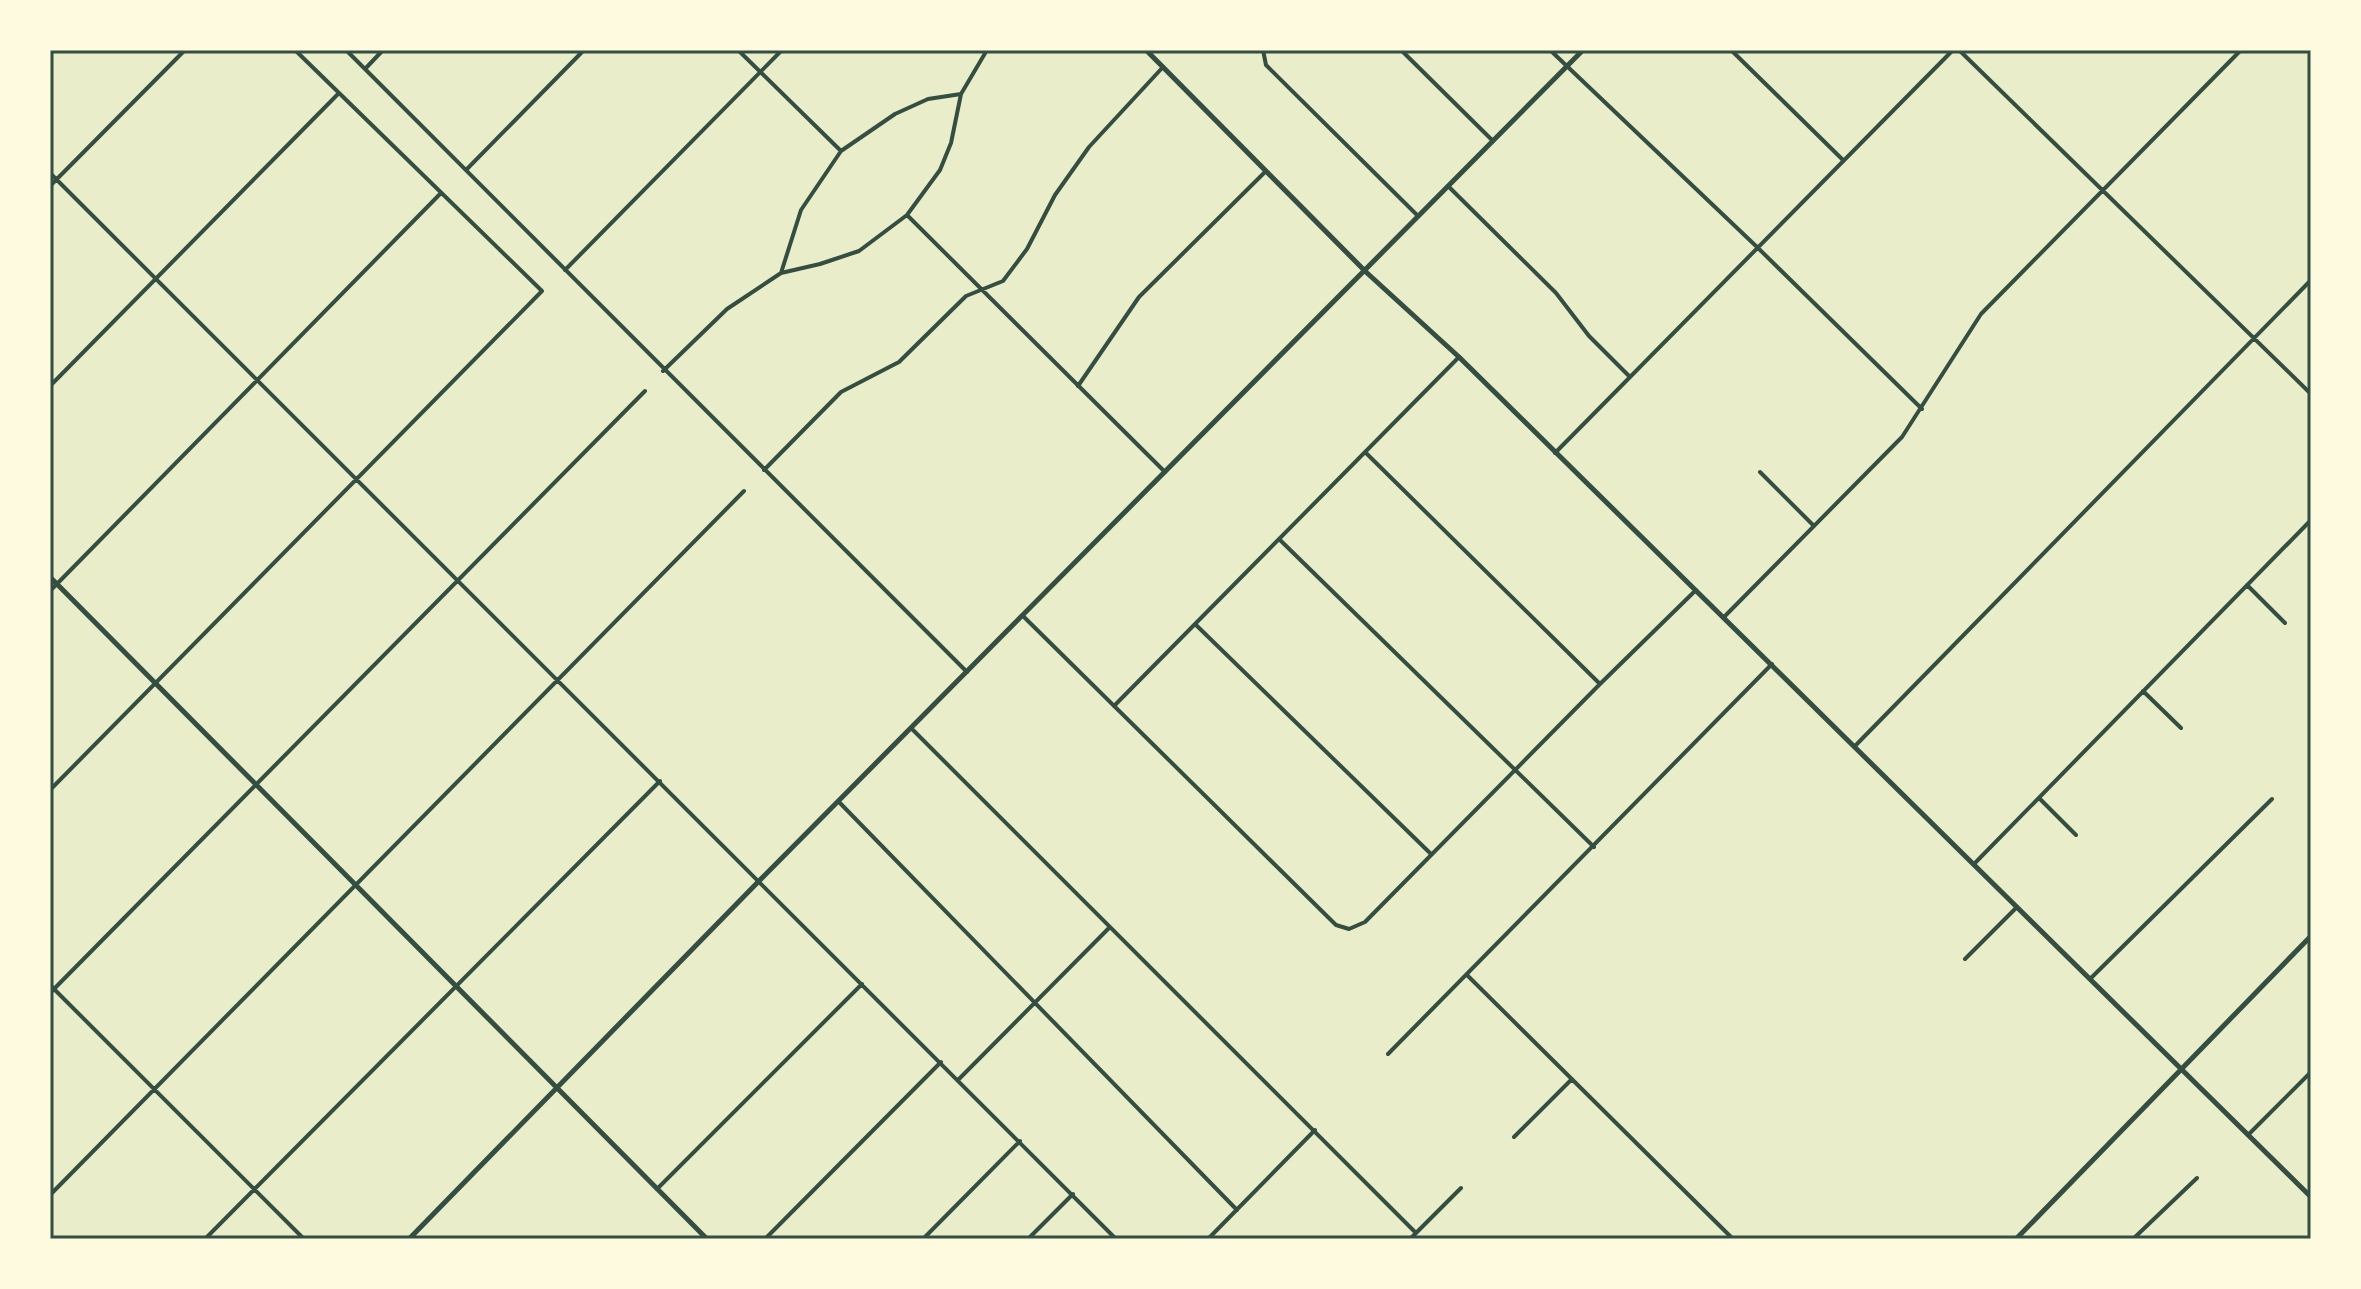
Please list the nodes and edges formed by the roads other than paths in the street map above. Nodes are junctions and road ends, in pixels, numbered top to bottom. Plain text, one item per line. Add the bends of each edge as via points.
1 (185, 50) edge
2 (295, 50) edge
3 (346, 50) edge
4 (383, 50) edge
5 (584, 50) edge
6 (738, 50) edge
7 (782, 50) edge
8 (987, 50) edge
9 (1146, 50) edge
10 (1401, 50) edge
11 (1550, 50) edge
12 (1583, 50) edge
13 (1731, 50) edge
14 (1956, 50) edge
15 (2241, 50) edge
16 (1262, 51) edge
17 (1163, 66) junction
18 (1567, 67) junction
19 (365, 69) junction
20 (761, 72) junction
21 (339, 93) junction
22 (961, 94) junction
23 (1493, 141) junction
24 (841, 151) junction
25 (1843, 160) junction
26 (466, 170) junction
27 (1265, 172) junction
28 (50, 173) edge
29 (57, 180) junction
30 (50, 186) edge
31 (1449, 187) junction
32 (2103, 191) junction
33 (441, 193) junction
34 (907, 215) junction
35 (1418, 217) junction
36 (1757, 247) junction
37 (565, 270) junction
38 (1366, 272) junction
39 (781, 273) junction
40 (156, 279) junction
41 (2311, 280) edge
42 (982, 291) junction
43 (2254, 337) junction
44 (1459, 357) junction
45 (663, 371) junction
46 (1630, 377) junction
47 (257, 379) junction
48 (50, 386) edge
49 (1078, 386) junction
50 (645, 391) dead end
51 (2311, 394) edge
52 (1922, 409) junction
53 (1366, 453) junction
54 (1555, 453) junction
55 (764, 470) junction
56 (1165, 472) junction
57 (1760, 472) dead end
58 (357, 478) junction
59 (744, 491) dead end
60 (2311, 520) edge
61 (1814, 526) junction
62 (1279, 539) junction
63 (50, 577) edge
64 (460, 580) junction
65 (57, 584) junction
66 (2247, 585) junction
67 (1696, 590) junction
68 (50, 591) edge
69 (1024, 617) junction
70 (1724, 617) junction
71 (2285, 623) dead end
72 (1195, 624) junction
73 (1772, 664) junction
74 (967, 672) junction
75 (558, 678) junction
76 (156, 682) junction
77 (1600, 684) junction
78 (2143, 691) junction
79 (1114, 706) junction
80 (2181, 728) dead end
81 (912, 729) junction
82 (1855, 746) junction
83 (1515, 770) junction
84 (660, 781) junction
85 (258, 784) junction
86 (50, 790) edge
87 (2039, 798) junction
88 (2272, 799) dead end
89 (839, 802) junction
90 (2076, 835) dead end
91 (1594, 847) junction
92 (1431, 854) junction
93 (1974, 864) junction
94 (759, 881) junction
95 (356, 885) junction
96 (2018, 906) junction
97 (1109, 927) junction
98 (2311, 936) edge
99 (1965, 959) dead end
100 (1467, 976) junction
101 (2091, 978) junction
102 (862, 984) junction
103 (456, 985) junction
104 (51, 989) edge
105 (1034, 1003) junction
106 (1388, 1054) dead end
107 (941, 1062) junction
108 (2183, 1069) junction
109 (2311, 1072) edge
110 (1572, 1079) junction
111 (958, 1080) junction
112 (558, 1089) junction
113 (154, 1090) junction
114 (1315, 1130) junction
115 (2248, 1135) junction
116 (1514, 1137) dead end
117 (1020, 1141) junction
118 (2197, 1178) dead end
119 (1461, 1188) dead end
120 (254, 1189) junction
121 (657, 1189) junction
122 (1073, 1194) junction
123 (50, 1195) edge
124 (2311, 1197) edge
125 (1237, 1210) junction
126 (1416, 1233) junction
127 (205, 1239) edge
128 (304, 1239) edge
129 (409, 1239) edge
130 (707, 1239) edge
131 (765, 1239) edge
132 (923, 1239) edge
133 (1028, 1239) edge
134 (1116, 1239) edge
135 (1208, 1239) edge
136 (1410, 1239) edge
137 (1733, 1239) edge
138 (2016, 1239) edge
139 (2133, 1239) edge

1 - 29 street
2 - 21 street
3 - 19 street
4 - 19 street
5 - 26 street
6 - 20 street
7 - 20 street
8 - 22 street
9 - 17 street
10 - 23 street
11 - 18 street
12 - 18 street
13 - 25 street
14 - 25 street
14 - 32 street
15 - 32 street
16 - 35 street via 1266,65
17 - 27 street
17 - 42 street via 1089,147 1003,281
18 - 23 street
18 - 36 street
19 - 26 street
20 - 24 street
20 - 37 street
21 - 33 street
21 - 40 street
22 - 24 street via 928,99 895,114
22 - 34 street via 940,170
23 - 31 street
24 - 39 street via 801,210
25 - 36 street
26 - 37 street
27 - 38 street
27 - 49 street via 1139,297
28 - 29 street
29 - 30 street
29 - 40 street
31 - 35 street
31 - 46 street via 1556,293
32 - 43 street
32 - 52 street via 1981,314
33 - 47 street
33 - 58 street via 542,291
34 - 39 street via 859,251
34 - 42 street
35 - 38 street
36 - 46 street
36 - 52 street
37 - 45 street
38 - 44 street
38 - 56 street
39 - 45 street via 727,309
40 - 47 street
40 - 48 street
41 - 43 street
42 - 49 street
42 - 55 street via 966,296 899,362 841,392
43 - 51 street
43 - 82 street
44 - 53 street
44 - 54 street
45 - 55 street
46 - 54 street
47 - 58 street
47 - 65 street
49 - 56 street
50 - 64 street
52 - 61 street via 1902,437
53 - 62 street
53 - 77 street
54 - 67 street
55 - 74 street
56 - 69 street
57 - 61 street
58 - 64 street
58 - 76 street
59 - 75 street
60 - 66 street
61 - 70 street
62 - 72 street
62 - 83 street
63 - 65 street
64 - 75 street
64 - 85 street
65 - 68 street
65 - 76 street
66 - 71 street
66 - 78 street
67 - 70 street
67 - 77 street
69 - 74 street
69 - 79 street
70 - 73 street
72 - 79 street
72 - 92 street
73 - 82 street
73 - 91 street
74 - 81 street
75 - 84 street
75 - 95 street
76 - 85 street
76 - 86 street
77 - 83 street
78 - 80 street
78 - 87 street
79 - 92 street via 1336,925 1349,929 1365,922
81 - 89 street
81 - 97 street
82 - 93 street
83 - 91 street
83 - 92 street
84 - 94 street
84 - 103 street
85 - 95 street
85 - 104 street
87 - 90 street
87 - 93 street
88 - 101 street
89 - 94 street
89 - 105 street
91 - 100 street
93 - 96 street
94 - 102 street
94 - 112 street
95 - 103 street
95 - 113 street
96 - 99 street
96 - 101 street
97 - 105 street
97 - 114 street
98 - 108 street
100 - 106 street
100 - 110 street
101 - 108 street
102 - 107 street
102 - 121 street
103 - 112 street
103 - 120 street
104 - 113 street
105 - 111 street
105 - 125 street
107 - 111 street
107 - 131 street
108 - 115 street
108 - 138 street
109 - 115 street
110 - 116 street
110 - 137 street
111 - 117 street
112 - 121 street
112 - 129 street
113 - 120 street
113 - 123 street
114 - 125 street
114 - 126 street
115 - 124 street
117 - 122 street
117 - 132 street
118 - 139 street
119 - 126 street
120 - 127 street
120 - 128 street
121 - 130 street
122 - 133 street
122 - 134 street
125 - 135 street
126 - 136 street

